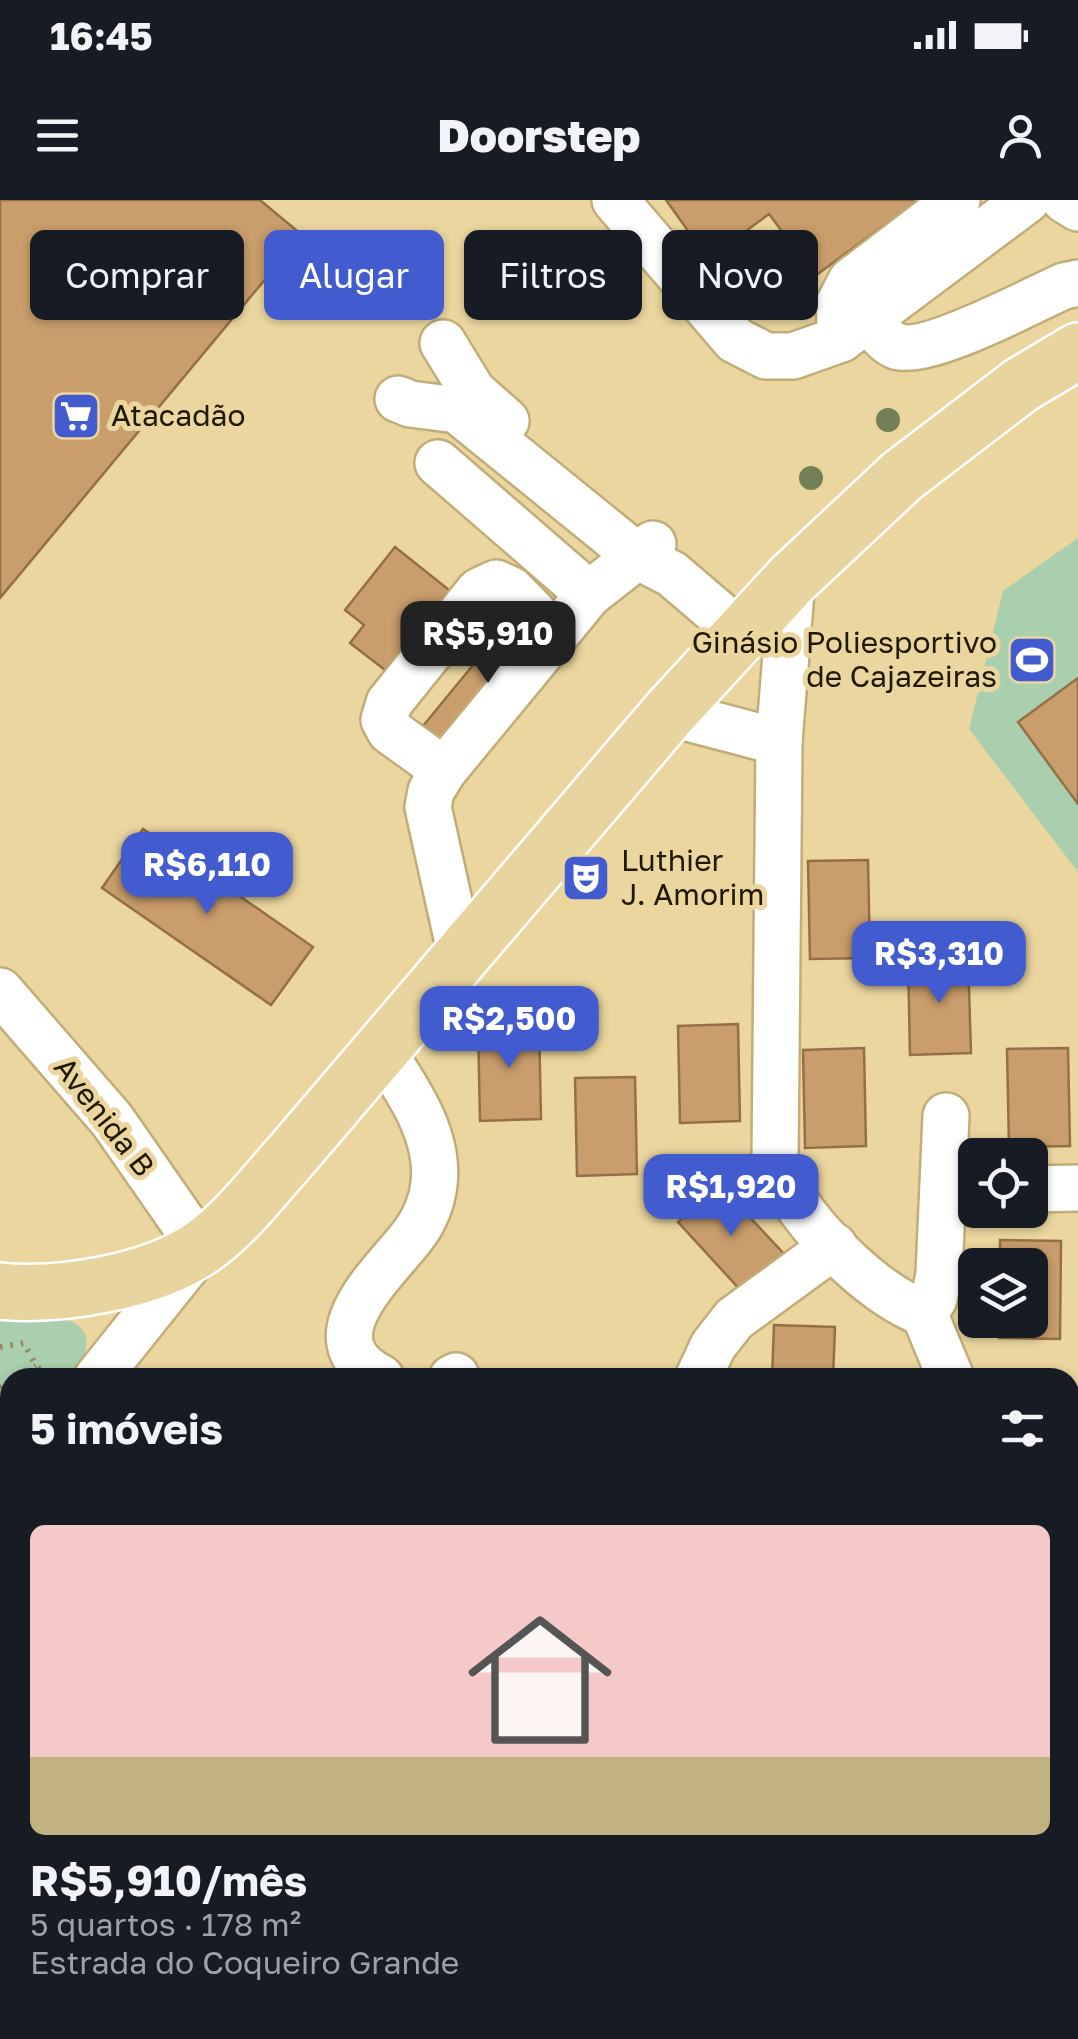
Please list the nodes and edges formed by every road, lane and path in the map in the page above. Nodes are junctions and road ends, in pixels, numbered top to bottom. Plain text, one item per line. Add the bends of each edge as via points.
1 (616, 200) edge
2 (957, 200) edge
3 (1065, 200) edge
4 (1009, 205) edge
5 (1078, 208) edge
6 (1078, 283) edge
7 (854, 329) junction
8 (442, 343) dead end
9 (1078, 351) edge
10 (398, 399) dead end
11 (438, 464) dead end
12 (654, 558) junction
13 (792, 579) junction
14 (590, 594) junction
15 (741, 633) junction
16 (554, 634) junction
17 (679, 702) junction
18 (779, 742) junction
19 (444, 770) junction
20 (460, 956) junction
21 (0, 990) edge
22 (382, 1049) junction
23 (946, 1116) dead end
24 (958, 1184) edge
25 (1078, 1188) edge
26 (1048, 1189) edge
27 (958, 1194) edge
28 (834, 1246) junction
29 (201, 1248) junction
30 (73, 1290) junction
31 (0, 1291) edge
32 (924, 1312) junction
33 (0, 1347) edge
34 (36, 1366) junction
35 (33, 1368) edge
36 (38, 1368) edge
37 (99, 1368) edge
38 (105, 1368) edge
39 (366, 1368) edge
40 (703, 1368) edge
41 (947, 1368) edge

1 - 7 street via 735,340 766,356 793,356
2 - 7 street via 851,281 839,304
3 - 5 street
4 - 7 street
6 - 7 street via 910,349
8 - 12 street via 484,404
9 - 13 main road via 902,476
10 - 12 street via 458,410
11 - 14 street
12 - 14 street
12 - 15 street
13 - 15 main road
13 - 18 street
14 - 16 street
15 - 17 main road
16 - 19 street
16 - 19 street via 510,590 496,584 478,591 389,703 384,720
17 - 18 street
17 - 20 main road
18 - 28 street via 775,1160 791,1195
19 - 20 street via 428,807
20 - 22 main road
21 - 29 street, Avenida B via 112,1120
22 - 29 main road
22 - 39 street via 424,1123 435,1179 417,1230 350,1317 348,1336
23 - 24 street
25 - 26 street
27 - 32 street via 934,1299
28 - 32 street
28 - 40 street via 734,1319
29 - 30 main road via 134,1276
29 - 38 street
30 - 31 main road
30 - 37 street via 99,1327
32 - 41 street
33 - 34 path via 24,1344
34 - 35 path
34 - 36 path

